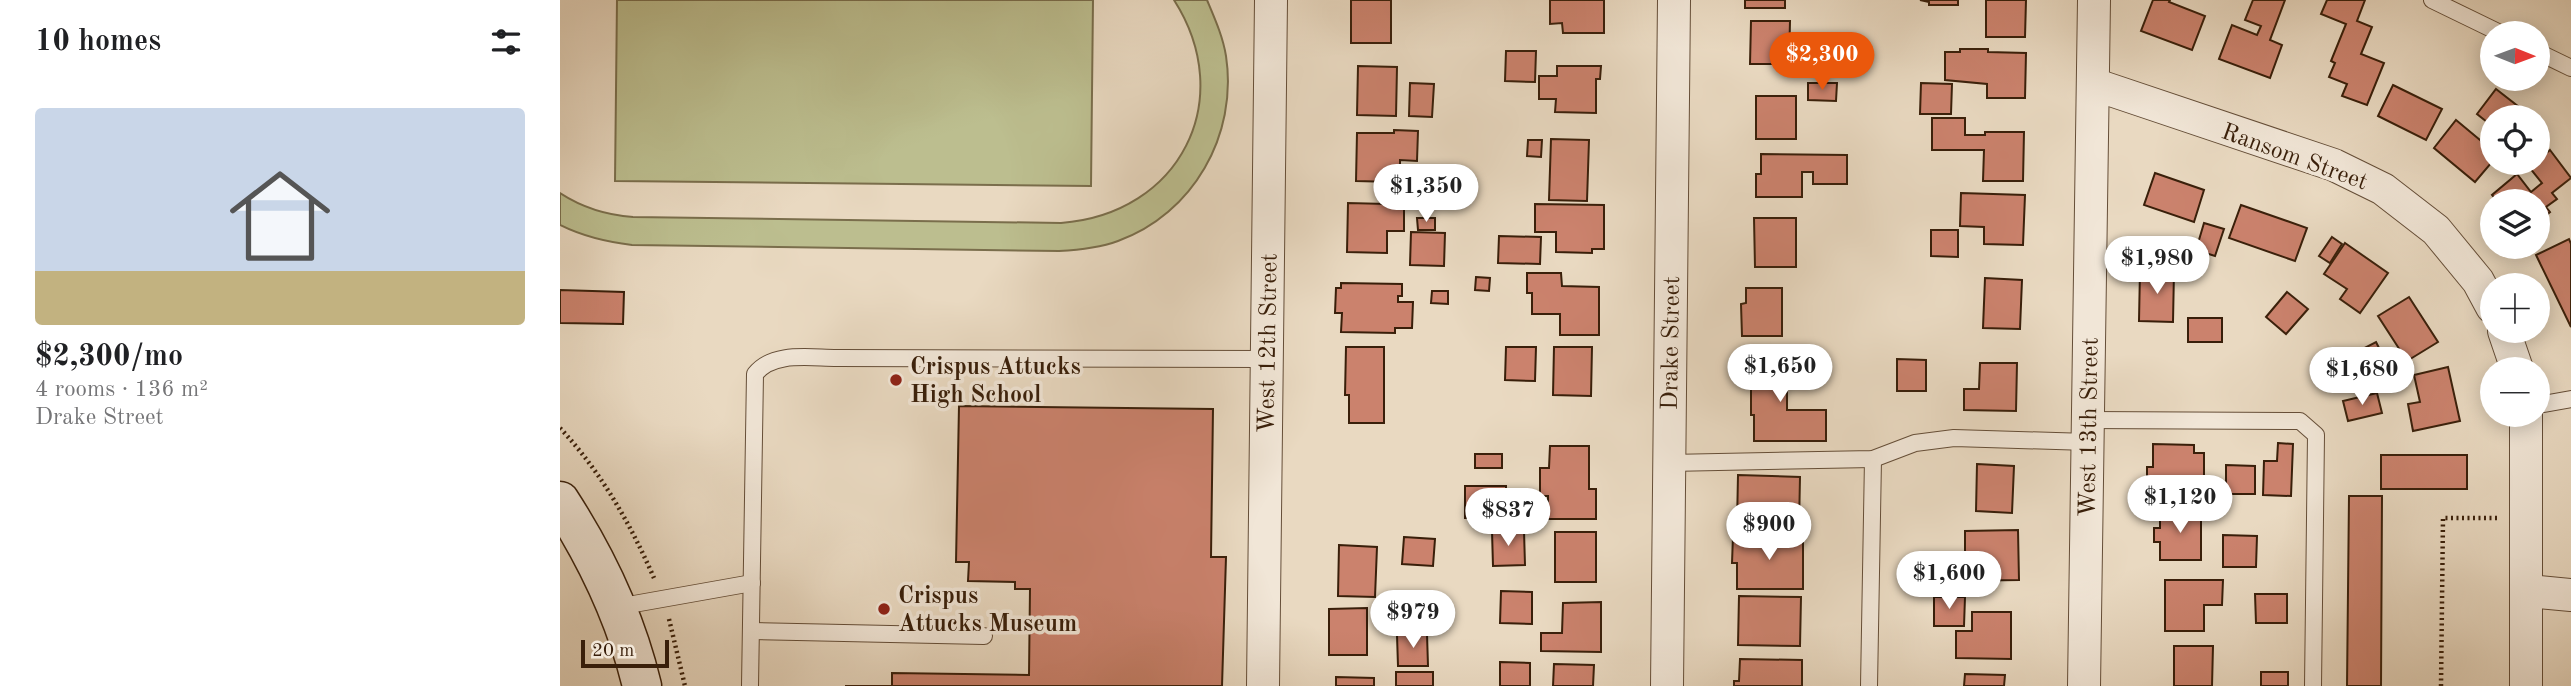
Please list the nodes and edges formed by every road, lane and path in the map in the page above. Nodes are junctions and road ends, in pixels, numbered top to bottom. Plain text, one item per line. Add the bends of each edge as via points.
1 (1271, 0) edge
2 (1674, 0) edge
3 (2094, 0) edge
4 (2432, 0) edge
5 (2480, 23) edge
6 (2550, 58) edge
7 (2571, 68) edge
8 (2093, 83) junction
9 (2480, 285) edge
10 (1267, 359) junction
11 (2571, 399) edge
12 (2550, 403) edge
13 (2526, 427) edge
14 (560, 428) edge
15 (2088, 431) junction
16 (1873, 459) junction
17 (1669, 463) junction
18 (560, 501) edge
19 (2504, 518) dead end
20 (752, 583) junction
21 (2527, 591) junction
22 (2571, 595) edge
23 (663, 599) junction
24 (617, 607) junction
25 (751, 632) junction
26 (984, 636) dead end
27 (642, 686) edge
28 (685, 686) edge
29 (750, 686) edge
30 (1263, 686) edge
31 (1667, 686) edge
32 (1869, 686) edge
33 (2084, 686) edge
34 (2313, 686) edge
35 (2441, 686) edge
36 (2526, 686) edge

1 - 10 street, West 12th Street
2 - 17 street, Drake Street
3 - 8 street, West 13th Street
4 - 5 lane
6 - 7 lane
8 - 9 street, Ransom Street via 2334,165 2383,189 2436,230
8 - 15 street, West 13th Street
10 - 20 lane via 837,358 775,359 763,364 755,374
10 - 30 street, West 12th Street
11 - 12 lane
13 - 21 street
14 - 23 path via 588,458 617,504
15 - 16 lane via 1915,443
15 - 33 street, West 13th Street
15 - 34 lane via 2300,422 2316,435
16 - 17 lane
16 - 32 lane
17 - 31 street, Drake Street
18 - 24 main road via 585,540
19 - 35 path via 2443,518
20 - 23 lane
20 - 25 lane
21 - 22 street
21 - 36 street
23 - 24 lane
23 - 28 path
24 - 27 main road
25 - 26 lane
25 - 29 lane

